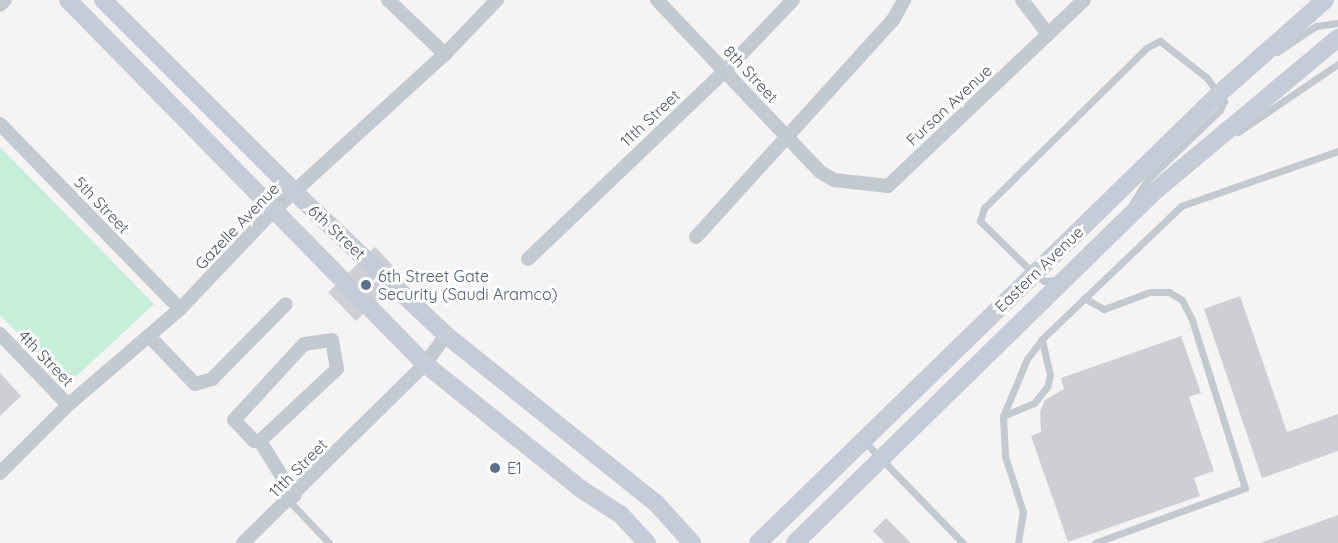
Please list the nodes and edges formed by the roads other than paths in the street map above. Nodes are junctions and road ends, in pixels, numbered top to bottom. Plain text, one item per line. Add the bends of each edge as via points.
1 (5, 0) edge
2 (68, 0) edge
3 (103, 0) edge
4 (388, 0) edge
5 (497, 0) edge
6 (657, 0) edge
7 (793, 0) edge
8 (904, 0) edge
9 (1022, 0) edge
10 (1084, 0) edge
11 (1325, 0) edge
12 (0, 5) edge
13 (1338, 23) edge
14 (1048, 34) junction
15 (1338, 38) edge
16 (445, 54) junction
17 (1338, 64) edge
18 (1248, 66) junction
19 (725, 71) junction
20 (1221, 92) junction
21 (0, 124) edge
22 (789, 138) junction
23 (1338, 151) edge
24 (1192, 160) junction
25 (819, 171) joint
26 (294, 191) junction
27 (274, 210) junction
28 (1116, 229) junction
29 (696, 237) dead end
30 (528, 259) dead end
31 (1070, 272) junction
32 (1034, 274) junction
33 (1084, 298) junction
34 (286, 304) dead end
35 (180, 309) junction
36 (0, 333) edge
37 (446, 335) junction
38 (149, 336) junction
39 (1042, 339) junction
40 (425, 364) junction
41 (68, 405) junction
42 (1004, 416) junction
43 (260, 441) junction
44 (864, 441) junction
45 (881, 459) junction
46 (0, 473) edge
47 (291, 499) junction
48 (243, 543) edge
49 (329, 543) edge
50 (647, 543) edge
51 (692, 543) edge
52 (758, 543) edge
53 (795, 543) edge
54 (963, 543) edge
55 (1018, 543) edge
56 (1095, 543) edge

1 - 12 street
2 - 27 main road, 6th Street
3 - 26 main road, 6th Street
4 - 16 street
5 - 16 street, Gazelle Avenue
6 - 19 street, 8th Street
7 - 19 street, 11th Street
8 - 22 street via 893,20
9 - 14 street
10 - 14 street, Fursan Avenue
11 - 18 main road, Eastern Avenue
13 - 18 lane via 1316,26 1294,43
14 - 25 street, Fursan Avenue via 888,186 834,180
15 - 24 main road, Eastern Avenue
16 - 26 street, Gazelle Avenue
17 - 24 lane
18 - 20 main road, Eastern Avenue
19 - 22 street, 8th Street
19 - 30 street, 11th Street
20 - 28 lane via 1223,106 1147,180
20 - 32 main road, Eastern Avenue
20 - 32 lane via 1160,41 1146,48 984,208 980,221
21 - 35 street, 5th Street
22 - 25 street, 8th Street
22 - 29 street
23 - 33 lane via 1181,206
24 - 28 main road, Eastern Avenue
26 - 27 street, Gazelle Avenue
26 - 37 main road, 6th Street
27 - 35 street, Gazelle Avenue
27 - 40 main road, 6th Street
28 - 31 main road, Eastern Avenue
31 - 32 lane via 1048,281
31 - 45 main road, Eastern Avenue
32 - 44 main road, Eastern Avenue
33 - 39 lane
33 - 56 lane via 1104,309 1150,292 1169,292 1182,300 1192,320 1245,488
34 - 38 street via 212,379 195,384
35 - 38 street, Gazelle Avenue
36 - 41 street, 4th Street
37 - 40 street, 11th Street
37 - 51 main road, 6th Street via 656,503
38 - 41 street, Gazelle Avenue
39 - 42 lane via 1027,359
39 - 42 lane via 1050,375 1047,387 1034,403
40 - 47 street, 11th Street
40 - 50 main road, 6th Street via 581,489 621,515
41 - 46 street, Gazelle Avenue
42 - 55 lane via 1005,456 1023,512
43 - 43 street via 254,441 234,420 304,344 332,340 337,369
43 - 47 street
44 - 45 lane
44 - 52 main road, Eastern Avenue
45 - 53 main road, Eastern Avenue
45 - 54 lane
47 - 48 street, 11th Street
47 - 49 lane

